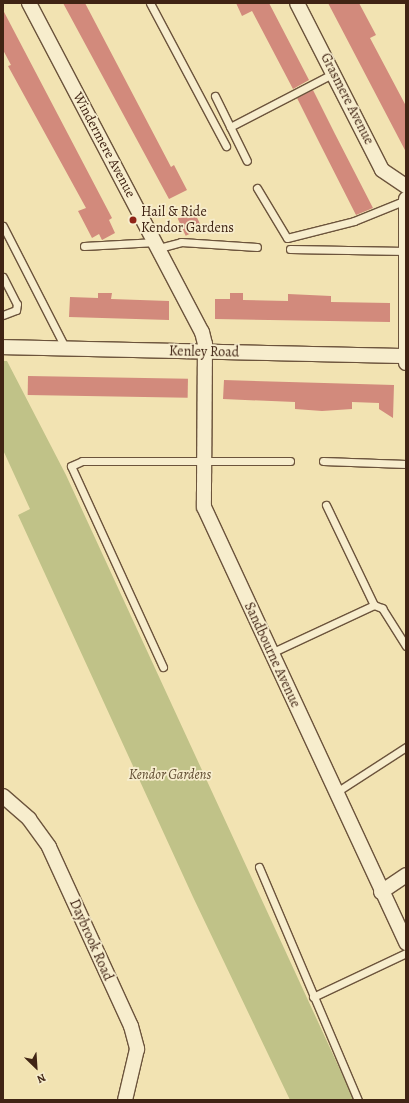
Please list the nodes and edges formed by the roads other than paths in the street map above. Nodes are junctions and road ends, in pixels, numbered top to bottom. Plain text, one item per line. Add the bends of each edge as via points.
1 (29, 3) edge
2 (150, 3) edge
3 (297, 3) edge
4 (334, 73) junction
5 (215, 96) dead end
6 (230, 127) junction
7 (226, 146) dead end
8 (247, 161) dead end
9 (406, 186) edge
10 (257, 188) dead end
11 (406, 200) edge
12 (3, 226) edge
13 (157, 245) junction
14 (84, 246) dead end
15 (257, 247) dead end
16 (290, 249) dead end
17 (406, 252) edge
18 (3, 277) edge
19 (3, 315) edge
20 (3, 347) edge
21 (66, 350) junction
22 (205, 352) junction
23 (405, 359) edge
24 (203, 460) junction
25 (290, 461) dead end
26 (323, 461) dead end
27 (406, 464) edge
28 (326, 505) dead end
29 (374, 604) junction
30 (406, 646) edge
31 (271, 653) junction
32 (163, 667) dead end
33 (406, 747) edge
34 (335, 793) junction
35 (3, 796) edge
36 (259, 867) dead end
37 (406, 875) edge
38 (381, 892) junction
39 (406, 943) edge
40 (406, 953) edge
41 (312, 997) junction
42 (125, 1100) edge
43 (358, 1100) edge

1 - 13 street, Windermere Avenue
2 - 7 lane
3 - 4 street, Grasmere Avenue
4 - 6 lane
4 - 9 street, Grasmere Avenue via 382,170
5 - 6 lane
6 - 8 lane
10 - 11 lane via 287,238 354,221
11 - 17 street
12 - 21 lane
13 - 14 lane
13 - 15 lane via 181,242
13 - 22 street, Windermere Avenue via 202,332
16 - 17 lane
17 - 23 street
18 - 19 lane via 17,304 16,310
20 - 21 street, Kenley Road
21 - 22 street, Kenley Road
22 - 23 street, Kenley Road
22 - 24 street, Sandbourne Avenue
24 - 25 lane
24 - 31 street, Sandbourne Avenue via 204,498 208,518
24 - 32 lane via 82,461 71,466
26 - 27 lane
28 - 29 lane
29 - 30 lane via 382,608
29 - 31 lane
31 - 34 street, Sandbourne Avenue
33 - 34 lane
34 - 38 street, Sandbourne Avenue
35 - 42 street, Daybrook Road via 29,819 49,847 131,1026 136,1049
36 - 41 lane
37 - 38 street
38 - 39 street, Sandbourne Avenue
40 - 41 lane
41 - 43 lane

